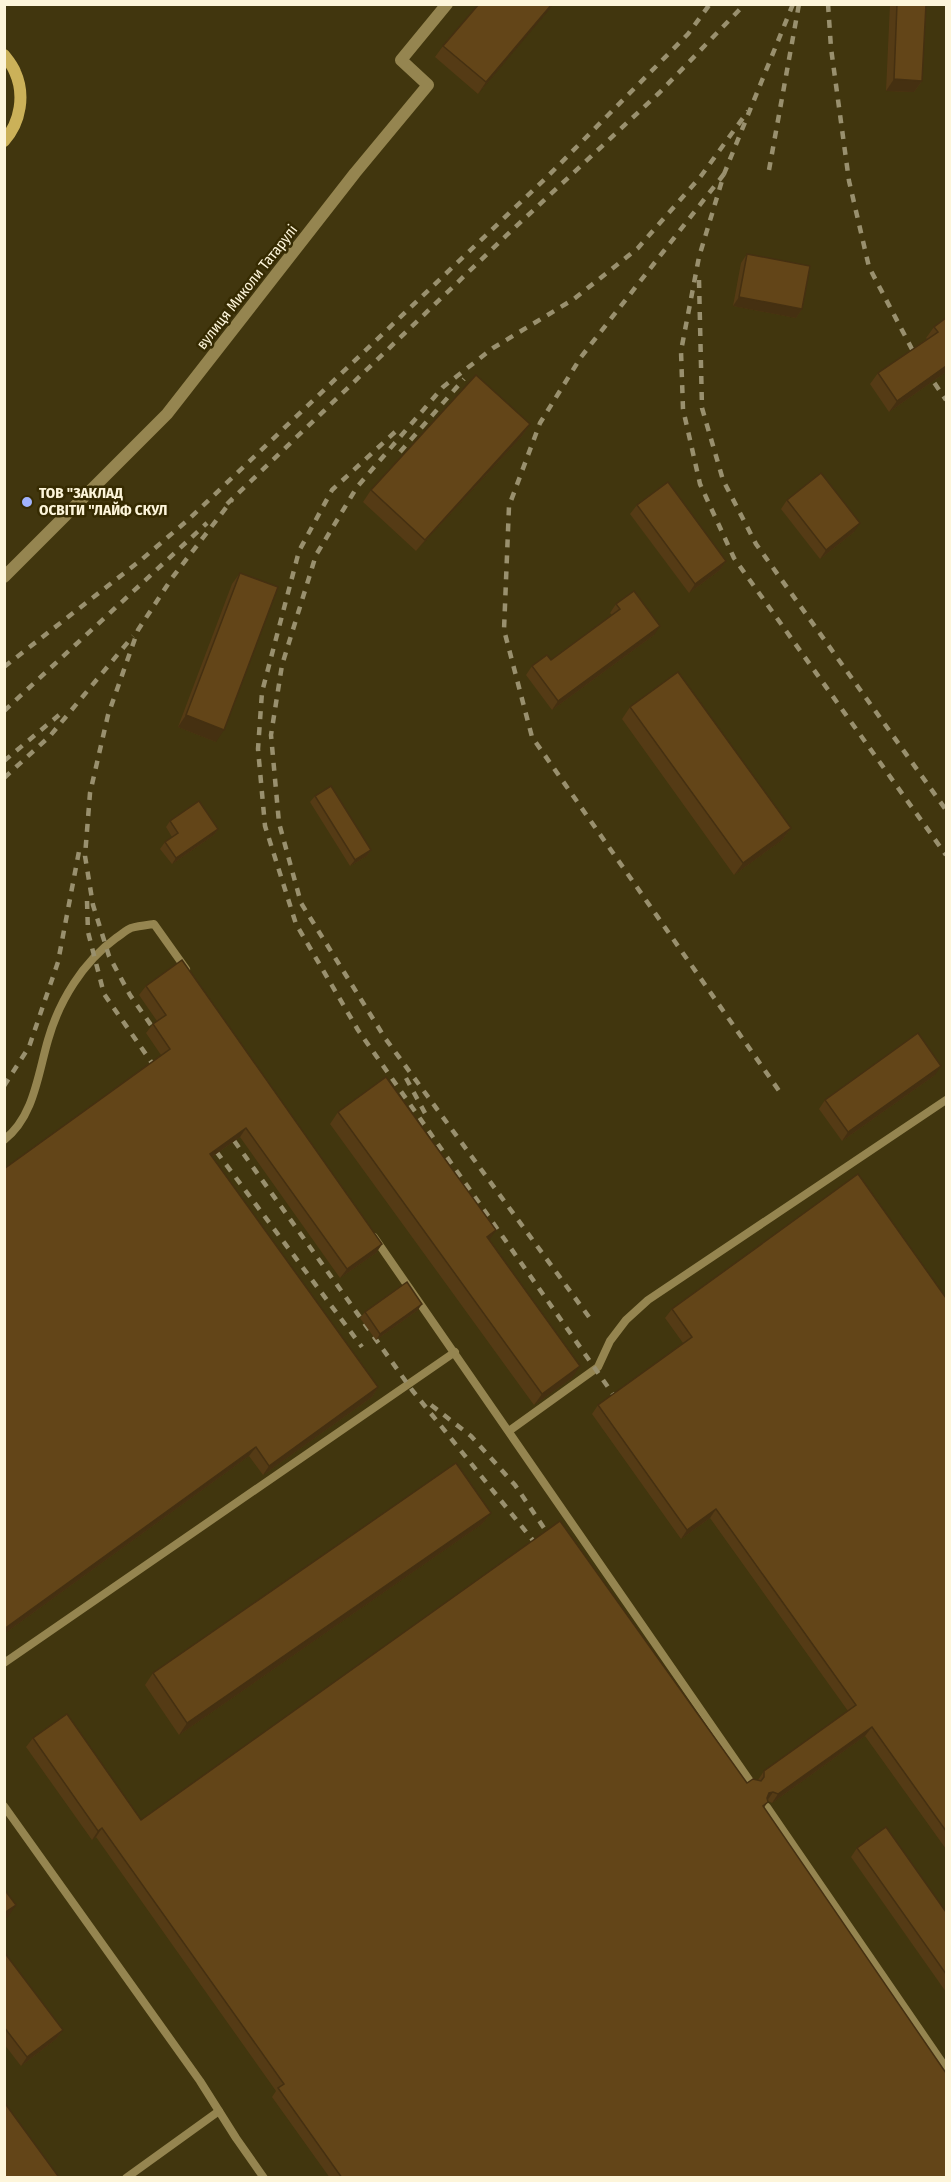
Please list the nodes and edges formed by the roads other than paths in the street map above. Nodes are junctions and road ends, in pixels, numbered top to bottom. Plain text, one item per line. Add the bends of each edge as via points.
1 (447, 4) edge
2 (4, 55) edge
3 (4, 141) edge
4 (4, 577) edge
5 (188, 972) edge
6 (946, 1100) edge
7 (4, 1140) edge
8 (366, 1226) edge
9 (455, 1353) junction
10 (509, 1431) junction
11 (4, 1663) edge
12 (752, 1784) edge
13 (4, 1806) edge
14 (767, 1807) edge
15 (946, 2068) edge
16 (219, 2111) junction
17 (126, 2178) edge
18 (264, 2178) edge

1 - 4 street, вулиця Миколи Татарулі via 401,60 428,85 167,414
2 - 3 street via 15,71 21,93 19,115
5 - 7 lane via 154,924 130,928 107,945 89,963 59,1008 28,1107 20,1124
6 - 10 lane via 648,1300 610,1341 598,1367
8 - 9 lane
9 - 10 lane
9 - 11 lane
10 - 12 lane
13 - 16 lane
14 - 15 lane
16 - 17 lane
16 - 18 lane

